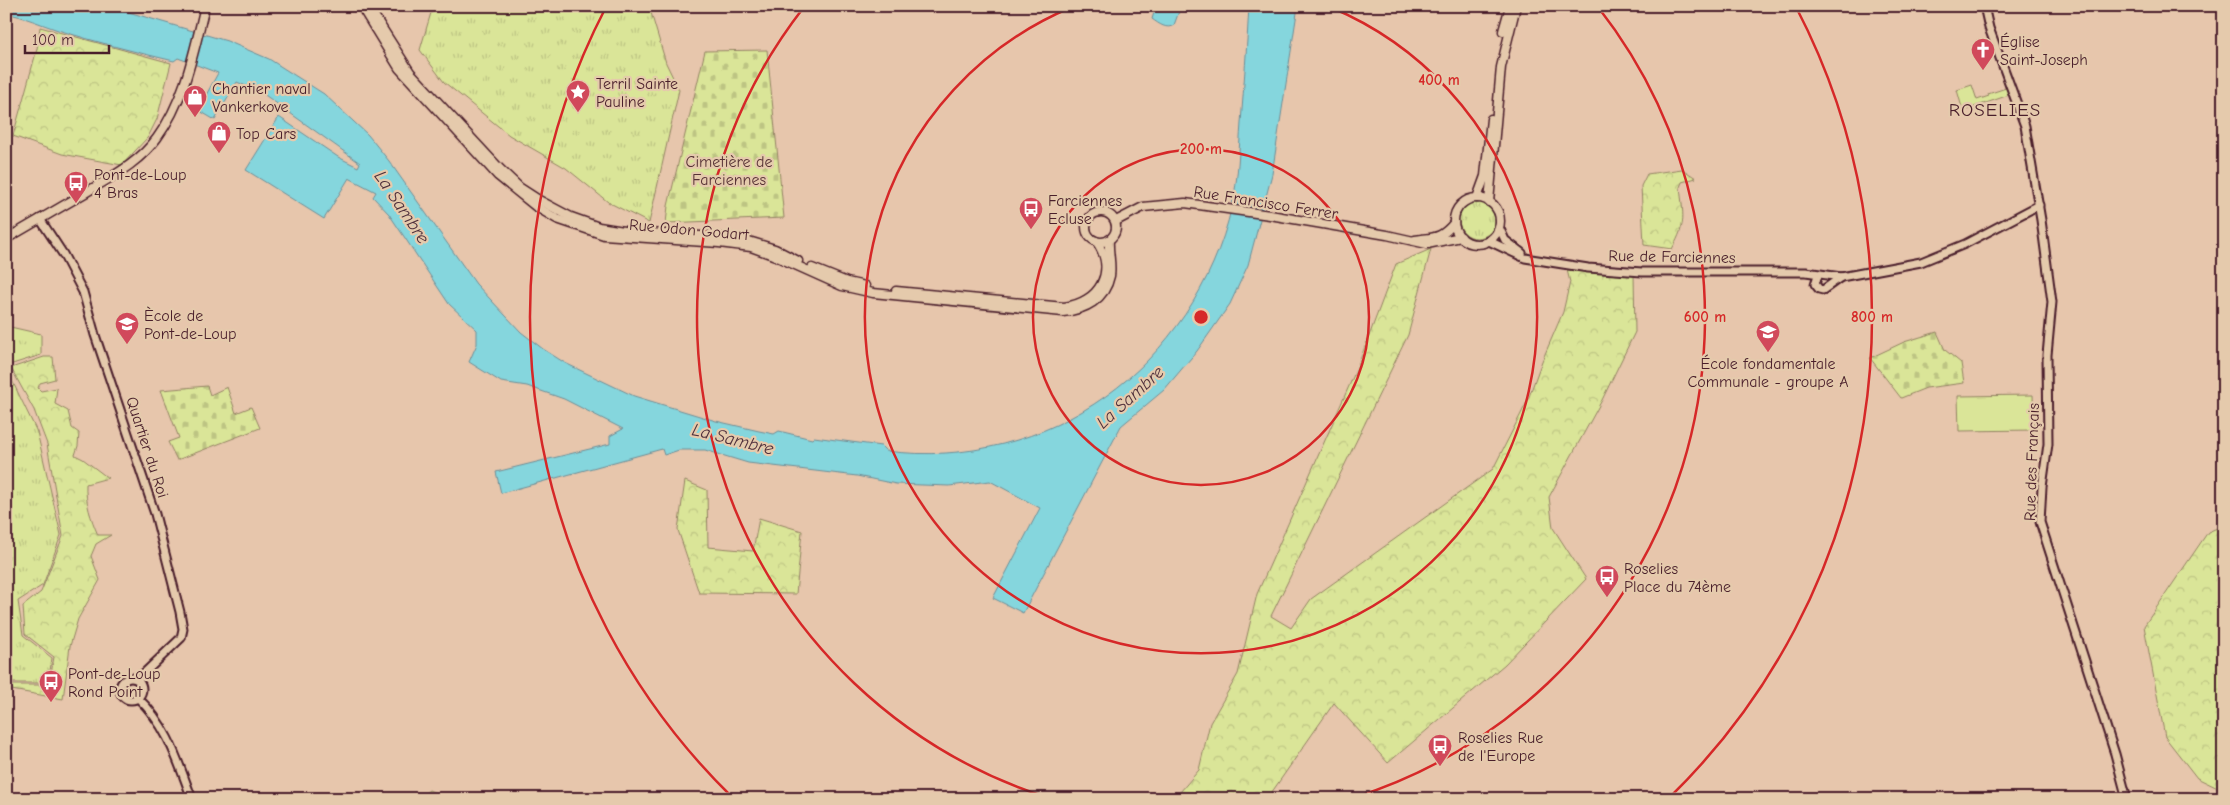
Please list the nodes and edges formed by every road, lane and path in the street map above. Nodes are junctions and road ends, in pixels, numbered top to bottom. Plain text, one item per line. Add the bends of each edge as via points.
1 (205, 6) edge
2 (361, 6) edge
3 (368, 6) edge
4 (1510, 6) edge
5 (1516, 6) edge
6 (1984, 6) edge
7 (1477, 198) junction
8 (1489, 202) junction
9 (2039, 205) junction
10 (40, 219) junction
11 (1116, 221) junction
12 (1454, 223) junction
13 (1499, 227) junction
14 (1461, 237) junction
15 (6, 239) edge
16 (1109, 240) junction
17 (1414, 240) junction
18 (1489, 240) junction
19 (1096, 241) junction
20 (1538, 260) junction
21 (1827, 275) junction
22 (1841, 277) junction
23 (1816, 278) junction
24 (1830, 284) junction
25 (138, 679) junction
26 (138, 698) junction
27 (192, 799) edge
28 (2127, 799) edge

1 - 10 main road via 186,77 173,112 157,138 143,155 121,172
2 - 16 main road, Rue Odon Godart via 399,68 498,176 535,206 581,228 604,235 751,247 842,286 872,293 1063,312 1079,311 1104,292 1110,276
3 - 19 main road, Rue Odon Godart via 410,72 519,188 571,217 599,227 752,242 775,249 820,272 874,289 1064,307 1078,305 1093,296 1102,284 1103,254
4 - 7 main road via 1496,66 1485,176
5 - 8 main road via 1501,67
6 - 9 street, Rue des Français via 2024,126
7 - 8 main road
7 - 12 main road via 1460,206
8 - 13 main road via 1498,212
9 - 22 street via 1965,244 1921,262
9 - 28 street, Rue des Français via 2052,302 2047,355 2048,444 2040,522
10 - 15 main road
10 - 25 street, Quartier du Roi via 83,292 155,514 180,612 181,638
11 - 16 main road via 1116,230
11 - 17 main road, Rue Francisco Ferrer via 1132,211 1157,204 1185,203
11 - 19 main road via 1106,212 1092,214 1086,227 1090,237
12 - 14 main road
12 - 17 main road, Rue Francisco Ferrer via 1440,236
13 - 18 main road
13 - 20 street, Rue de Farciennes via 1512,246
14 - 17 main road, Rue Francisco Ferrer via 1432,244
14 - 18 main road via 1479,244
16 - 19 main road
18 - 20 street, Rue de Farciennes via 1525,258
20 - 23 street, Rue de Farciennes via 1642,272 1806,272
21 - 22 street
21 - 23 street
21 - 24 street
22 - 24 street
23 - 24 street via 1819,289 1827,289
25 - 26 street via 142,691
25 - 26 street via 124,680 120,688 124,698
26 - 27 street via 163,728

